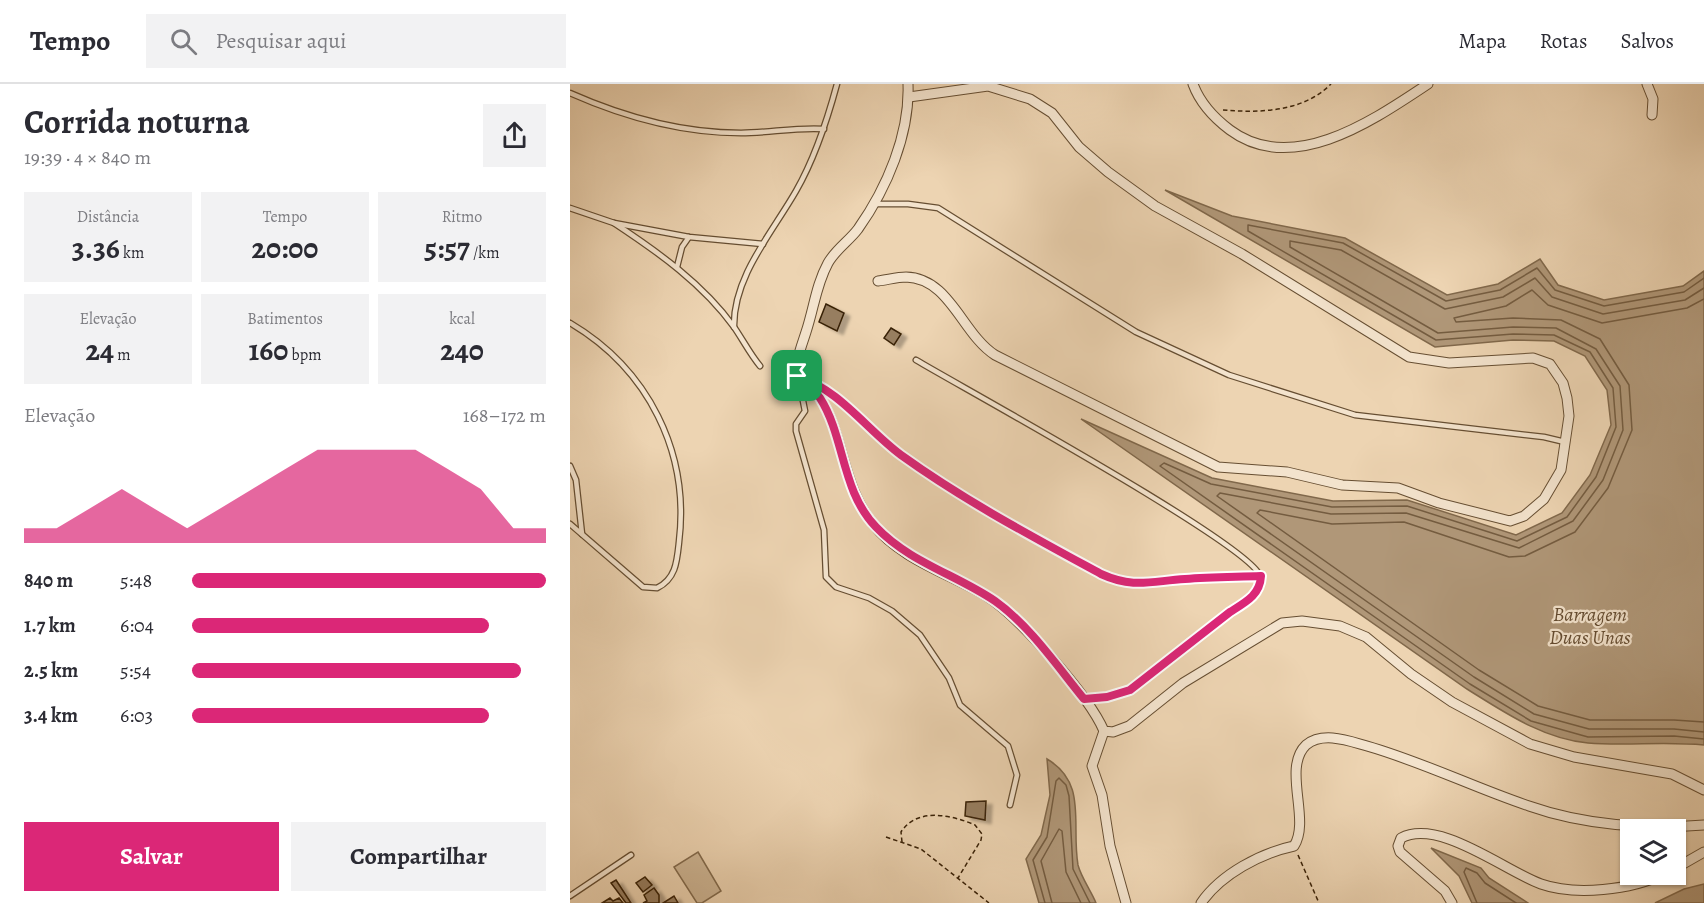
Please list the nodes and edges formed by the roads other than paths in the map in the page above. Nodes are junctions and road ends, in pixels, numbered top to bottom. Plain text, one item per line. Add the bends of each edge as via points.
1 (837, 84) edge
2 (908, 84) edge
3 (1193, 84) edge
4 (1428, 84) edge
5 (1647, 84) edge
6 (570, 93) edge
7 (909, 97) junction
8 (1652, 115) dead end
9 (824, 129) junction
10 (873, 204) junction
11 (570, 208) edge
12 (614, 223) junction
13 (688, 237) junction
14 (763, 244) junction
15 (677, 267) junction
16 (878, 281) dead end
17 (570, 323) edge
18 (734, 327) junction
19 (916, 360) dead end
20 (760, 366) dead end
21 (797, 376) junction
22 (1565, 442) junction
23 (570, 466) edge
24 (576, 480) junction
25 (570, 485) edge
26 (570, 524) edge
27 (582, 534) junction
28 (1084, 699) junction
29 (1104, 731) junction
30 (1704, 790) edge
31 (1010, 805) dead end
32 (1704, 825) edge
33 (1704, 852) edge
34 (631, 855) dead end
35 (1686, 862) edge
36 (1636, 885) edge
37 (570, 896) edge
38 (1126, 903) edge
39 (1201, 903) edge
40 (1452, 903) edge

1 - 9 lane
2 - 7 street
3 - 4 street via 1204,106 1220,122 1255,144 1296,145 1357,129
5 - 8 street via 1653,99
6 - 9 lane via 642,120 704,131
7 - 10 street via 904,131
7 - 22 street via 988,87 1030,99 1052,113 1079,147 1108,172 1155,206 1242,254 1409,357 1449,363 1533,358 1550,364 1556,369 1567,398
9 - 14 lane via 796,191
10 - 21 street via 828,264 814,294 798,354
10 - 22 lane via 938,208 1136,333 1195,361 1286,395 1355,415
11 - 12 lane
12 - 13 lane
12 - 15 lane
13 - 14 lane
13 - 15 lane
14 - 18 lane via 737,301
15 - 18 lane
16 - 22 street via 906,277 926,281 941,291 974,338 995,356 1218,467 1287,472 1341,485 1398,488 1510,521 1524,516 1544,499 1561,470
17 - 27 lane via 607,348 647,394 671,447 682,513 674,572 671,579 657,588 643,586
18 - 20 lane
19 - 28 lane via 1092,460 1231,547 1261,576 1260,588 1248,601 1130,690
21 - 28 street via 819,397 847,476 874,525 911,555 983,593 1008,611
21 - 31 lane via 805,411 796,431 824,530 826,577 836,587 892,611 920,635 949,678 960,705 1008,746 1017,775
23 - 24 lane
24 - 25 lane
24 - 27 lane
26 - 27 lane
28 - 29 street
29 - 30 street via 1129,726 1183,684 1282,623 1302,621 1340,626 1366,637 1452,702 1530,744 1574,757 1672,774
29 - 38 street via 1092,766
32 - 39 street via 1674,827 1569,817 1530,807 1388,752 1337,738 1320,739 1306,746 1300,757 1300,828 1294,846 1246,865
33 - 35 street
34 - 37 lane
36 - 40 street via 1604,890 1543,884 1461,844 1429,834 1409,833 1401,838 1400,852 1445,891

